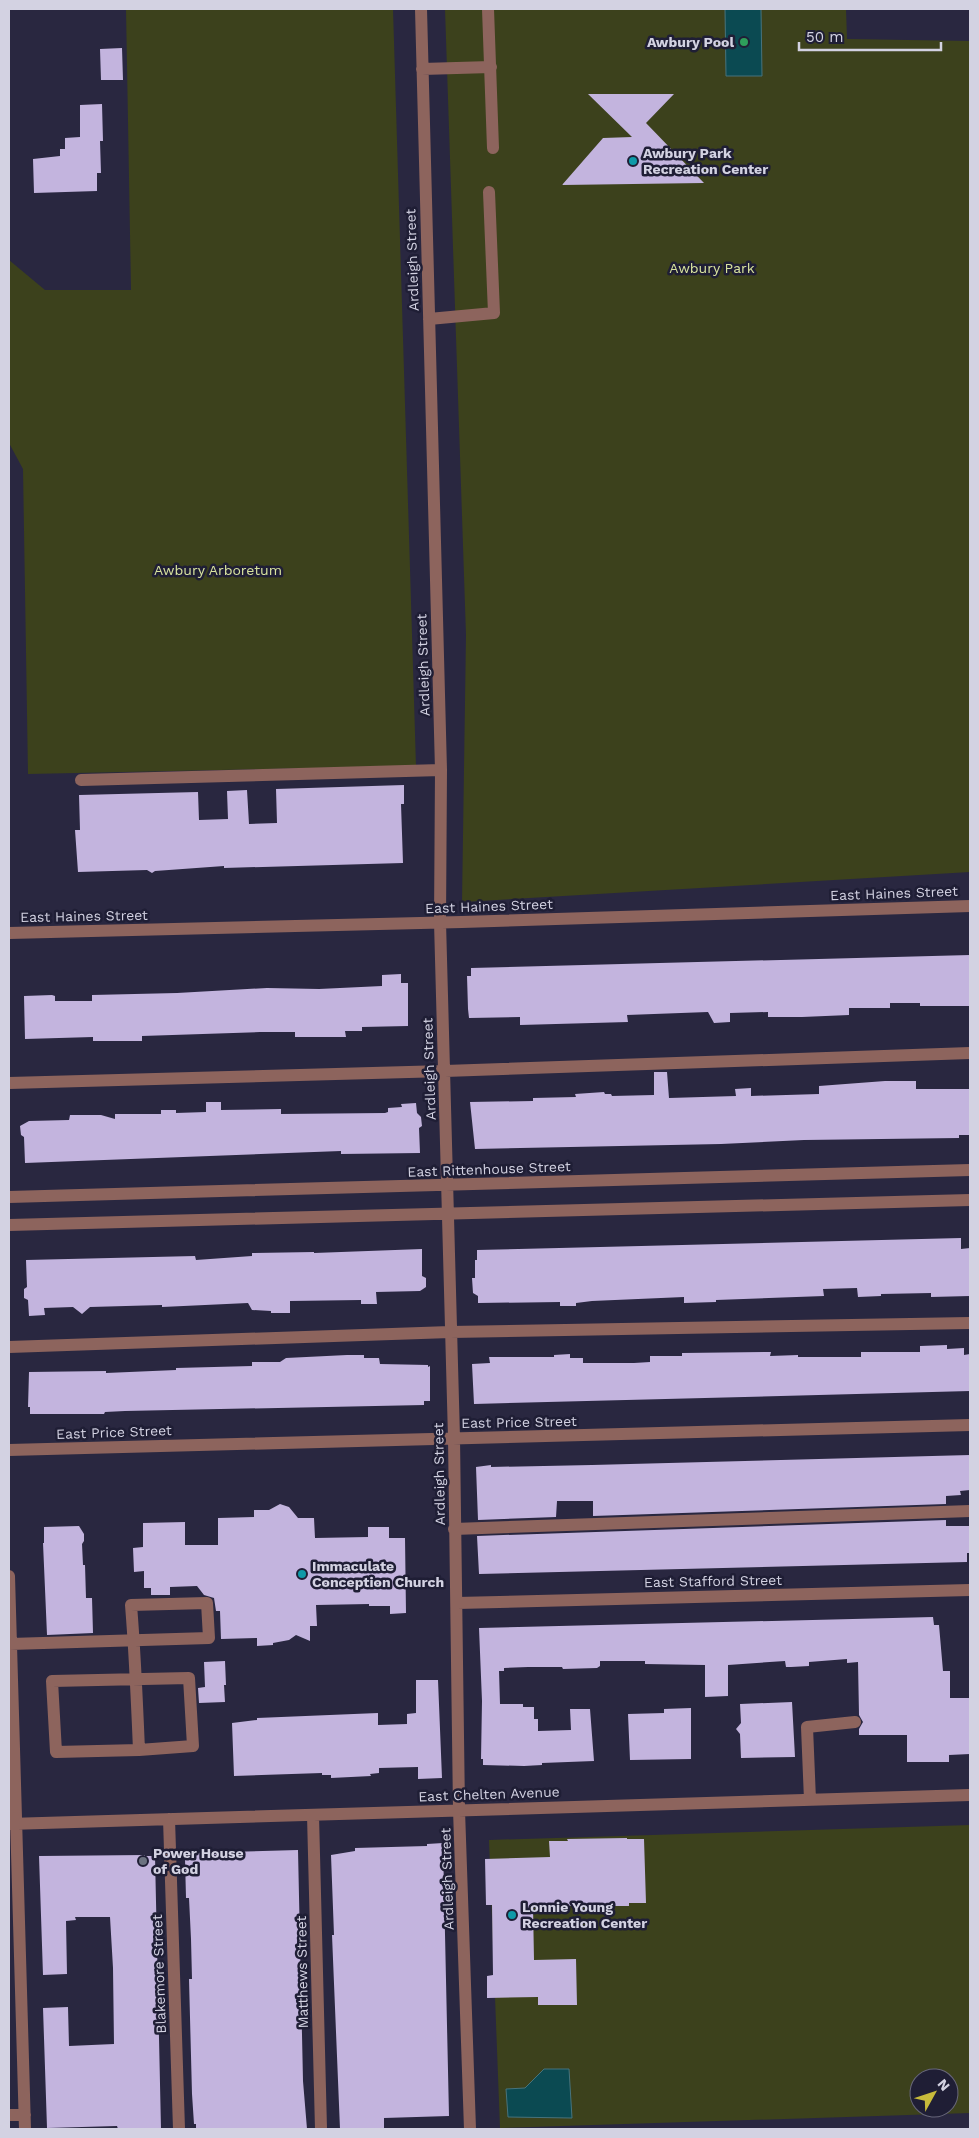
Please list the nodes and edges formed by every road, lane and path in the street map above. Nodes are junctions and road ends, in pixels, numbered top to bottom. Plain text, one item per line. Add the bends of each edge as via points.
1 (421, 9) edge
2 (488, 9) edge
3 (490, 67) junction
4 (422, 68) junction
5 (493, 148) dead end
6 (489, 192) dead end
7 (429, 319) junction
8 (441, 770) junction
9 (82, 780) dead end
10 (970, 906) edge
11 (440, 922) junction
12 (9, 933) edge
13 (970, 1053) edge
14 (445, 1071) junction
15 (9, 1083) edge
16 (970, 1170) edge
17 (448, 1185) junction
18 (9, 1197) edge
19 (970, 1200) edge
20 (448, 1214) junction
21 (9, 1225) edge
22 (970, 1323) edge
23 (450, 1332) junction
24 (9, 1347) edge
25 (970, 1425) edge
26 (454, 1438) junction
27 (9, 1450) edge
28 (970, 1510) edge
29 (454, 1529) junction
30 (9, 1576) edge
31 (970, 1590) edge
32 (9, 1598) edge
33 (457, 1602) junction
34 (134, 1640) junction
35 (10, 1644) junction
36 (136, 1680) junction
37 (855, 1722) dead end
38 (139, 1750) junction
39 (970, 1795) edge
40 (810, 1800) junction
41 (460, 1810) junction
42 (313, 1815) junction
43 (169, 1819) junction
44 (12, 1824) edge
45 (9, 2115) edge
46 (25, 2115) junction
47 (25, 2129) edge
48 (179, 2129) edge
49 (322, 2129) edge
50 (470, 2129) edge

1 - 4 street, Ardleigh Street
2 - 3 street
3 - 4 street
3 - 5 street
4 - 7 street, Ardleigh Street
6 - 7 street via 494,313
7 - 8 street, Ardleigh Street
8 - 9 street
8 - 11 street, Ardleigh Street
10 - 11 street, East Haines Street
11 - 12 street, East Haines Street
11 - 14 street, Ardleigh Street
13 - 14 street
14 - 15 street
14 - 17 street, Ardleigh Street
16 - 17 street, East Rittenhouse Street
17 - 18 street, East Rittenhouse Street
17 - 20 street, Ardleigh Street
19 - 20 street
20 - 21 street
20 - 23 street, Ardleigh Street
22 - 23 street
23 - 24 street
23 - 26 street, Ardleigh Street
25 - 26 street, East Price Street
26 - 27 street, East Price Street
26 - 29 street, Ardleigh Street
28 - 29 street
29 - 33 street, Ardleigh Street
30 - 32 street
31 - 33 street, East Stafford Street
32 - 35 street
33 - 41 street, Ardleigh Street
34 - 34 street via 209,1638 207,1603 131,1605
34 - 35 street
34 - 36 street
35 - 44 street
36 - 38 street
36 - 38 street via 189,1678 193,1746
36 - 38 street via 52,1680 56,1752
37 - 40 street via 807,1727
39 - 40 street, East Chelten Avenue
40 - 41 street, East Chelten Avenue
41 - 42 street, East Chelten Avenue
41 - 50 street, Ardleigh Street
42 - 43 street, East Chelten Avenue
42 - 49 street, Matthews Street
43 - 44 street, East Chelten Avenue
43 - 48 street, Blakemore Street
44 - 46 street
45 - 46 street
46 - 47 street

